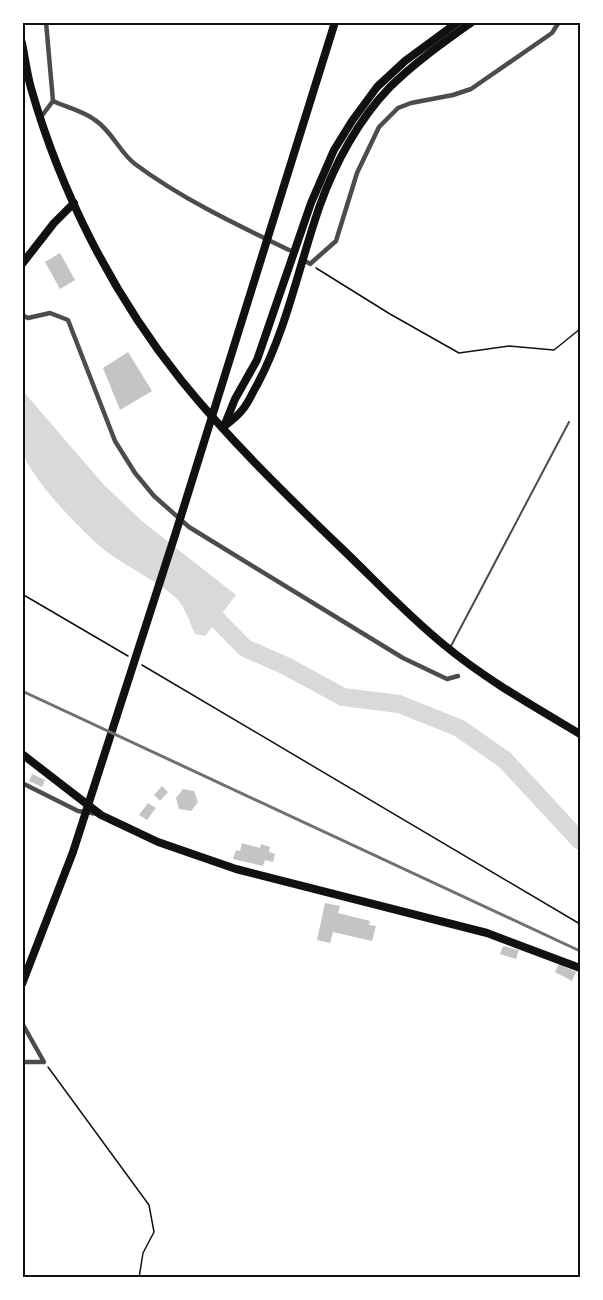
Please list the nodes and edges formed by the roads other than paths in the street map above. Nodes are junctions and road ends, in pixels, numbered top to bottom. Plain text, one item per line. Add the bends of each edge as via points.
1 (46, 22) edge
2 (335, 22) edge
3 (458, 22) edge
4 (472, 22) edge
5 (559, 22) edge
6 (22, 43) edge
7 (53, 101) junction
8 (41, 117) junction
9 (74, 203) junction
10 (289, 250) dead end
11 (309, 263) road end
12 (22, 264) edge
13 (22, 315) edge
14 (568, 422) dead end
15 (223, 428) junction
16 (449, 649) junction
17 (458, 676) dead end
18 (580, 734) edge
19 (22, 754) edge
20 (22, 783) edge
21 (101, 815) junction
22 (580, 968) edge
23 (22, 984) edge
24 (22, 1023) edge
25 (22, 1062) edge

1 - 7 street
2 - 23 highway via 73,852
3 - 15 highway via 377,87 334,150 311,203 257,360
4 - 15 highway via 389,88 352,140 321,203 267,366 243,410
5 - 11 street via 552,33 471,89 411,102 398,108 378,127 357,172 336,242
6 - 8 main road
7 - 8 street
7 - 10 street via 95,120 133,163 163,183
8 - 9 main road
9 - 12 main road
9 - 15 main road via 138,321
13 - 17 street via 28,318 50,313 68,321 115,441 154,496 189,527 403,658 447,679
14 - 16 lane
15 - 16 main road via 274,484
16 - 18 main road
19 - 21 main road
20 - 21 street via 78,812
21 - 22 main road via 158,842 236,869 487,933
24 - 25 street via 44,1062

